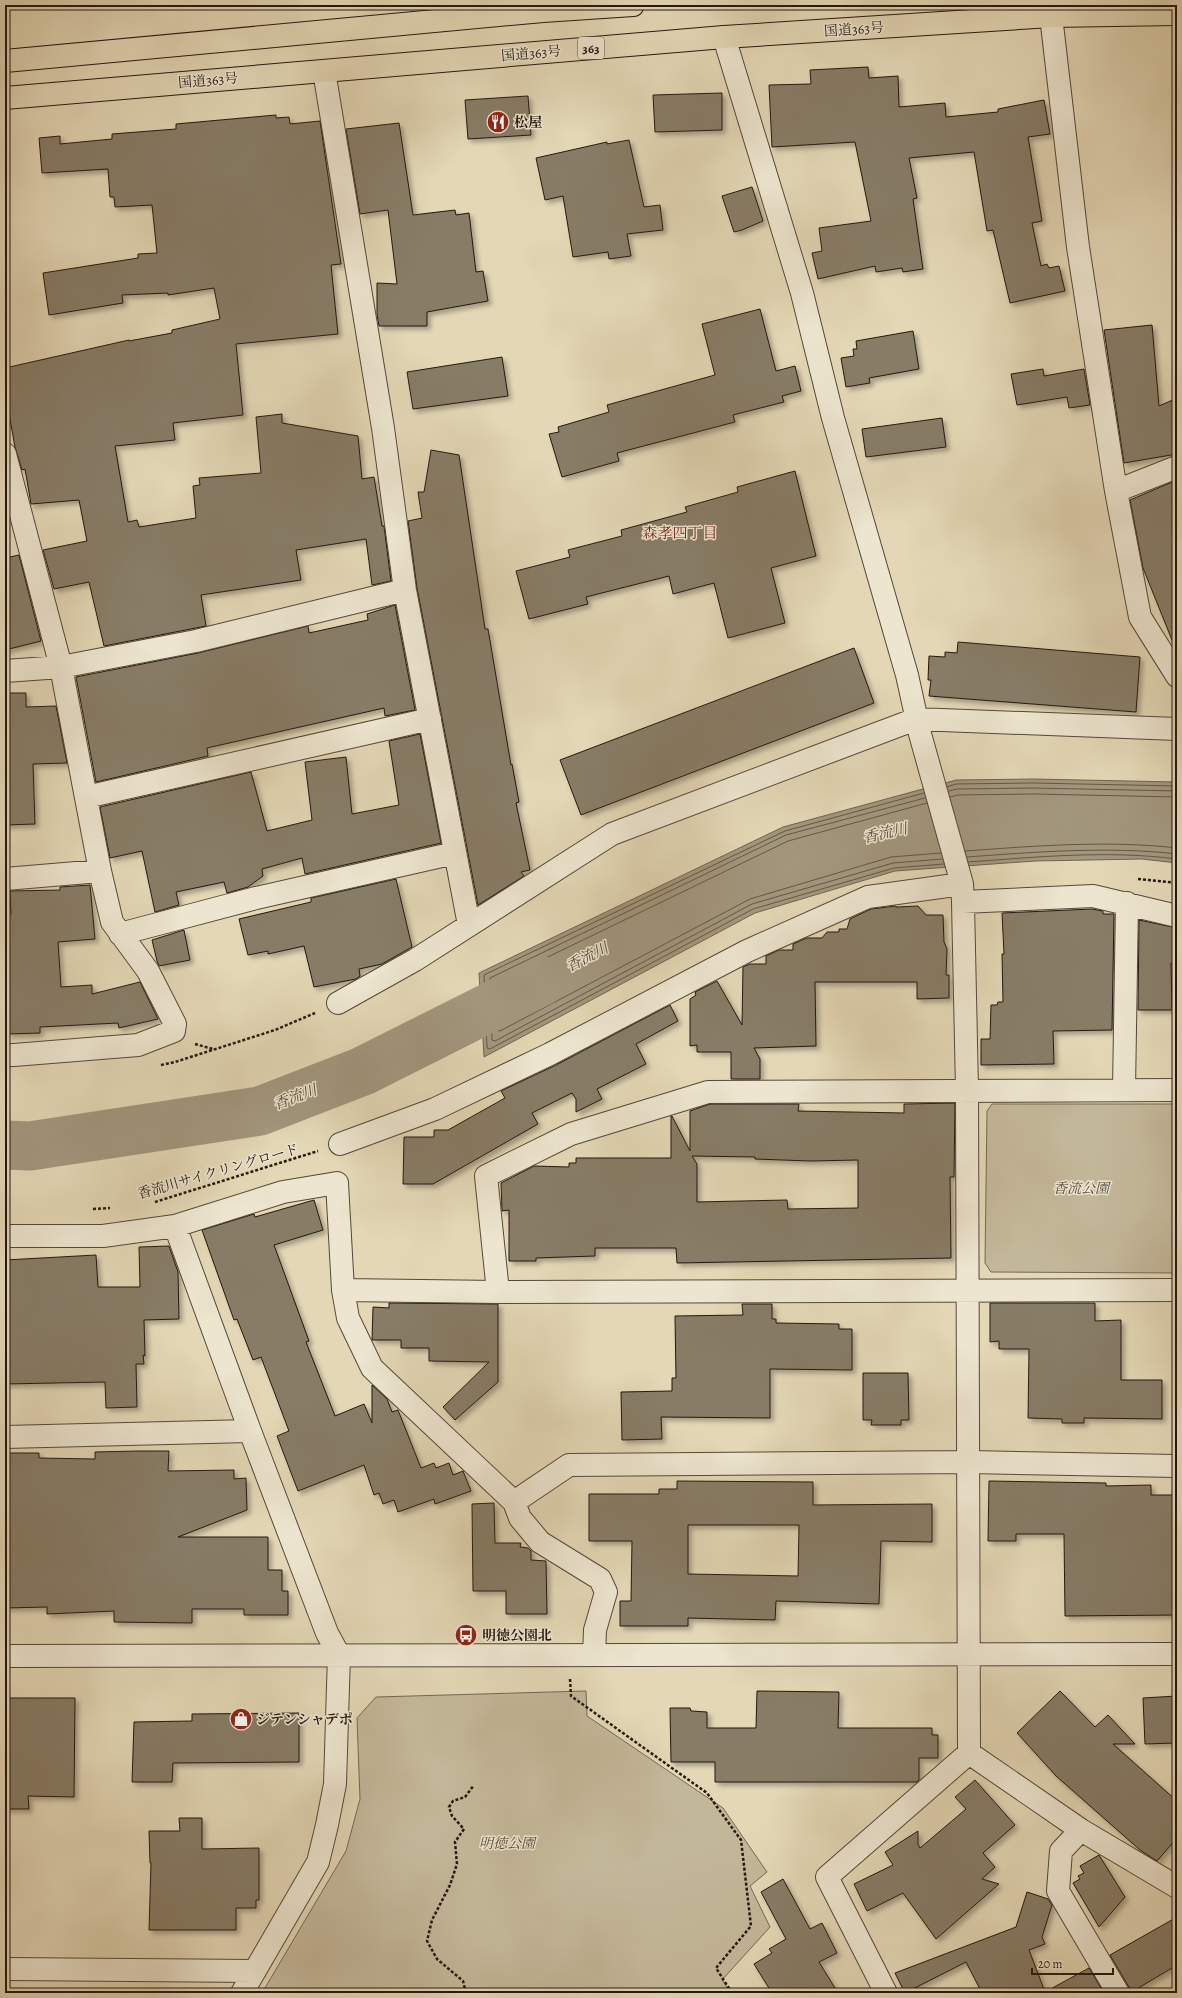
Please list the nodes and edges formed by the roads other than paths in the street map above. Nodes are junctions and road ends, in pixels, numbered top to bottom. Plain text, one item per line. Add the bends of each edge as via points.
1 (632, 5) edge
2 (543, 8) edge
3 (1177, 14) edge
4 (1051, 16) junction
5 (724, 37) junction
6 (5, 61) edge
7 (324, 70) junction
8 (5, 98) edge
9 (6, 459) edge
10 (1177, 467) edge
11 (1116, 491) junction
12 (405, 590) junction
13 (61, 667) junction
14 (5, 671) edge
15 (1177, 676) edge
16 (430, 719) junction
17 (918, 726) junction
18 (1177, 729) edge
19 (86, 797) junction
20 (455, 853) junction
21 (100, 871) junction
22 (5, 879) edge
23 (961, 886) junction
24 (1127, 903) junction
25 (1177, 916) edge
26 (469, 925) junction
27 (120, 934) junction
28 (338, 1003) road end
29 (5, 1054) edge
30 (967, 1090) junction
31 (1124, 1090) junction
32 (1177, 1090) edge
33 (340, 1144) road end
34 (175, 1226) junction
35 (5, 1236) edge
36 (343, 1290) junction
37 (967, 1290) junction
38 (1177, 1290) edge
39 (498, 1292) junction
40 (250, 1431) junction
41 (5, 1437) edge
42 (969, 1462) junction
43 (1177, 1466) edge
44 (514, 1502) junction
45 (594, 1654) junction
46 (968, 1654) junction
47 (1177, 1654) edge
48 (339, 1655) junction
49 (5, 1656) edge
50 (969, 1753) junction
51 (1081, 1830) junction
52 (1177, 1887) edge
53 (5, 1969) edge
54 (254, 1971) junction
55 (242, 1993) edge
56 (886, 1993) edge
57 (1118, 1993) edge

1 - 2 highway
2 - 6 highway
3 - 4 highway, 国道363号 / 363
4 - 5 highway, 国道363号 / 363
4 - 11 street via 1078,246
5 - 7 highway, 国道363号 / 363
5 - 17 street via 802,293 833,418 907,675
7 - 8 highway, 国道363号 / 363
7 - 12 street via 382,420
9 - 13 street
10 - 11 street
11 - 15 street via 1140,617
12 - 13 street via 196,641
12 - 16 street
13 - 14 street
13 - 19 street
16 - 19 street
16 - 20 street
17 - 18 street via 1022,724
17 - 23 street
17 - 26 street via 612,834
19 - 21 street
20 - 26 street
20 - 27 street via 256,898
21 - 22 street
21 - 27 street via 112,922
23 - 24 street via 1093,896
23 - 30 street
23 - 33 street via 868,897 747,951 550,1054 435,1109
24 - 25 street
24 - 31 street
26 - 28 street via 415,960
27 - 29 street via 148,971 175,1024 174,1031 138,1045
30 - 31 street
30 - 37 street
30 - 39 street via 708,1092 571,1134 486,1176
31 - 32 street
34 - 35 street via 103,1236
34 - 36 street via 283,1192 337,1183
34 - 40 street
36 - 39 street
36 - 44 street via 348,1318 372,1368
37 - 38 street
37 - 39 street
37 - 42 street
40 - 41 street
40 - 48 street via 327,1633
42 - 43 street
42 - 44 street via 569,1465
42 - 46 street
44 - 45 street via 520,1518 540,1542 600,1579 606,1592 595,1630
45 - 46 street
45 - 48 street
46 - 47 street
46 - 50 street
48 - 49 street
48 - 54 street via 335,1784 318,1862
50 - 51 street
50 - 56 street via 827,1877
51 - 52 street
51 - 57 street via 1061,1851 1058,1891
53 - 54 street
54 - 55 street

